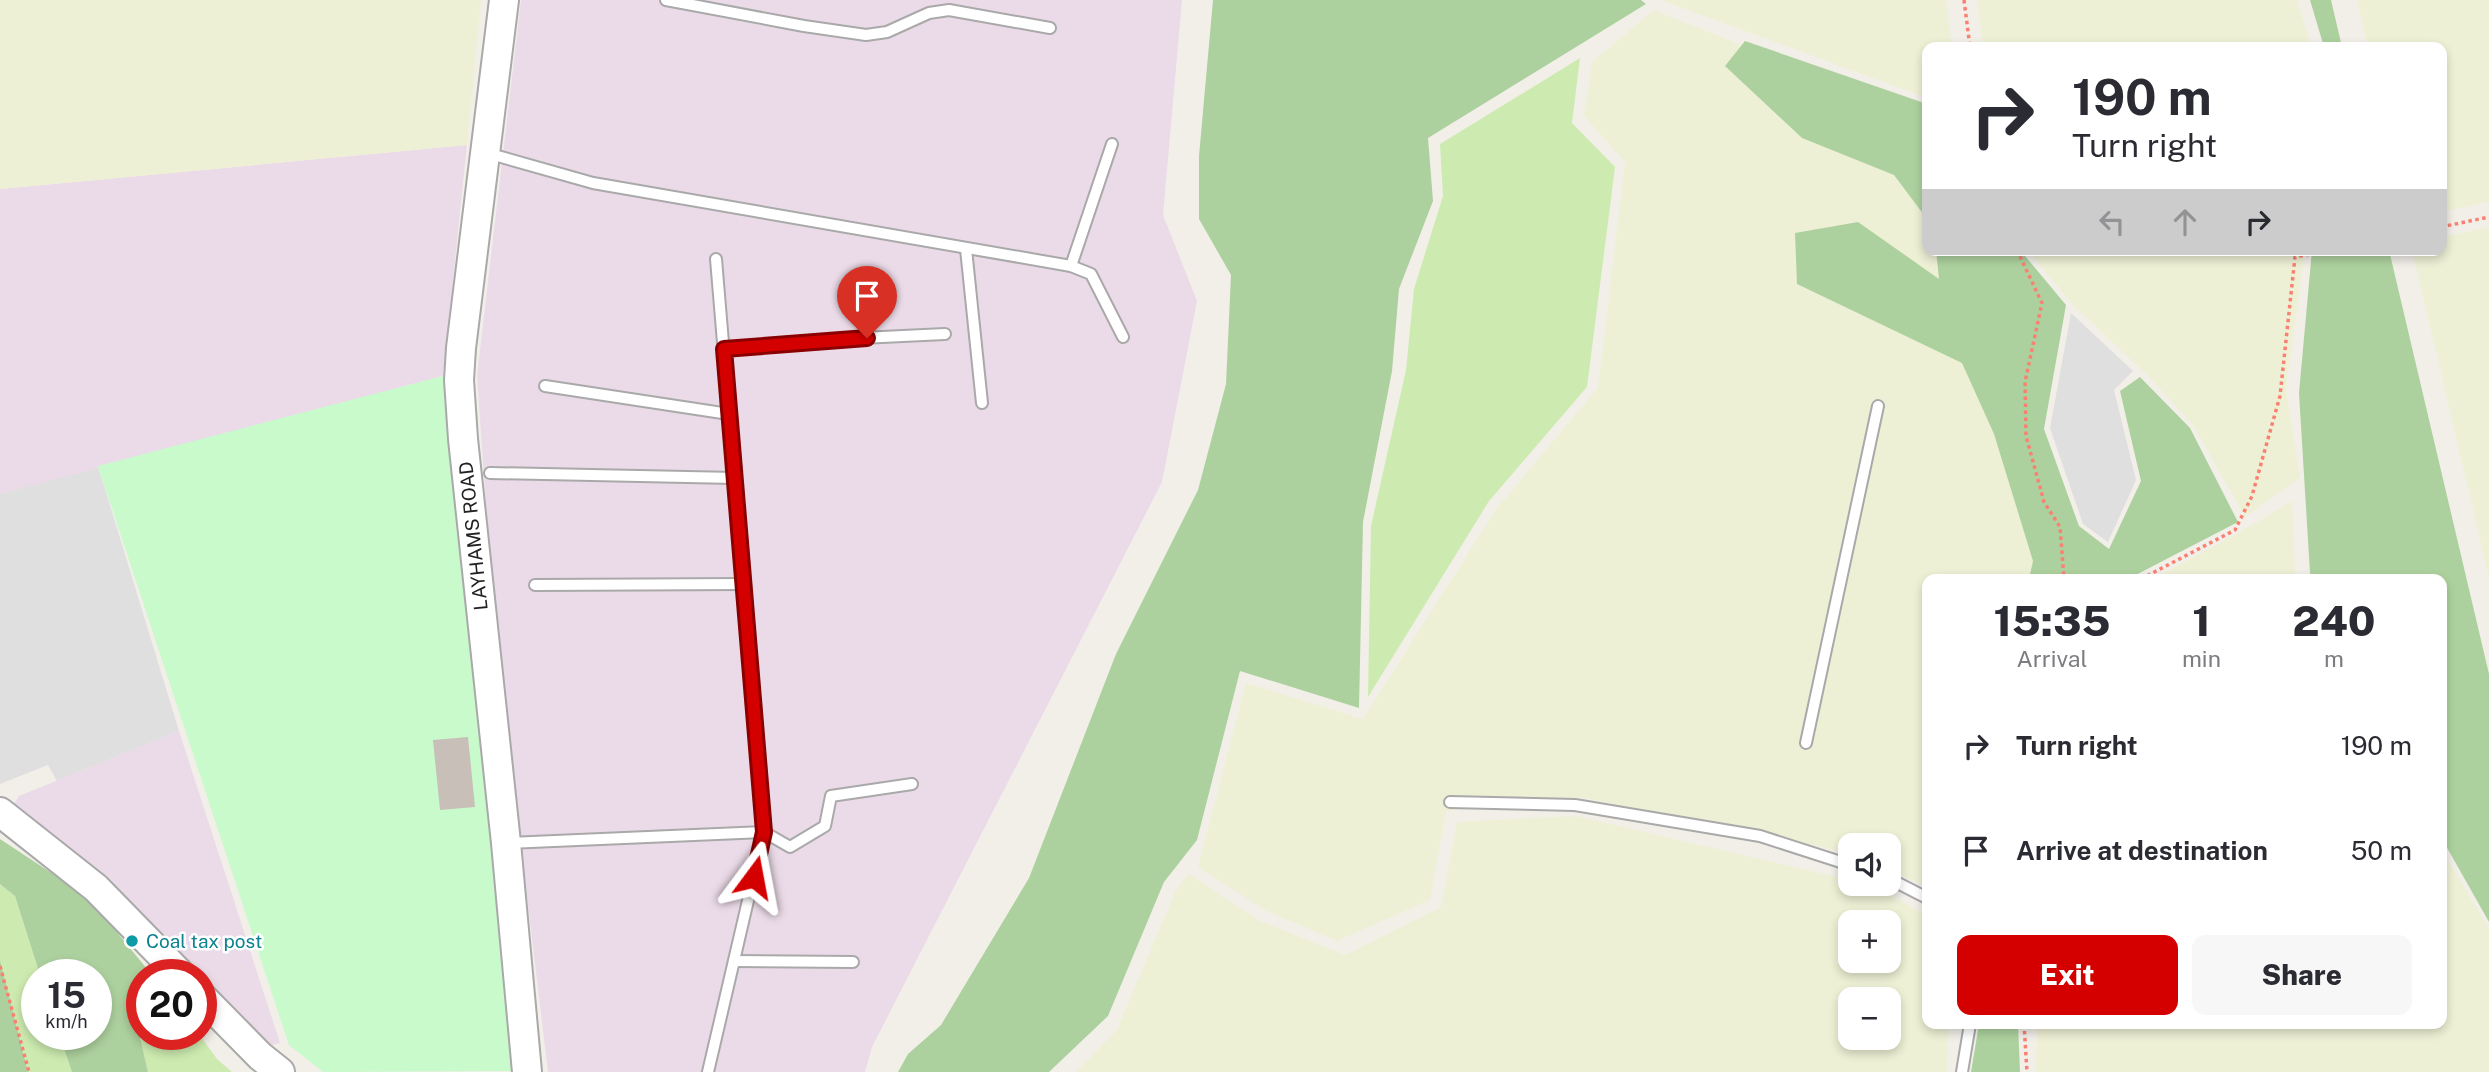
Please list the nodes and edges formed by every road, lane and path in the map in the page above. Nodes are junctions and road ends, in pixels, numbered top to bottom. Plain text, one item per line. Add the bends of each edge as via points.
1 (505, 0) edge
2 (666, 0) edge
3 (1964, 0) edge
4 (1050, 27) dead end
5 (1968, 42) edge
6 (1112, 144) dead end
7 (487, 153) junction
8 (2489, 217) edge
9 (2447, 226) edge
10 (966, 249) junction
11 (2020, 256) edge
12 (2300, 256) edge
13 (716, 259) dead end
14 (1071, 266) junction
15 (945, 334) dead end
16 (1123, 337) dead end
17 (724, 349) junction
18 (545, 386) dead end
19 (982, 403) dead end
20 (1878, 406) dead end
21 (729, 414) junction
22 (490, 473) dead end
23 (735, 478) junction
24 (2064, 574) edge
25 (2151, 574) edge
26 (744, 584) junction
27 (535, 585) dead end
28 (1806, 743) dead end
29 (912, 784) dead end
30 (1450, 802) dead end
31 (0, 813) edge
32 (764, 832) junction
33 (506, 843) junction
34 (1838, 861) edge
35 (1901, 885) edge
36 (1922, 895) edge
37 (165, 959) edge
38 (734, 961) junction
39 (852, 962) dead end
40 (0, 966) edge
41 (217, 1012) edge
42 (1969, 1029) edge
43 (2024, 1029) edge
44 (29, 1072) edge
45 (280, 1072) edge
46 (527, 1072) edge
47 (708, 1072) edge
48 (1962, 1072) edge
49 (2027, 1072) edge

1 - 7 street, LAYHAMS ROAD
2 - 4 lane via 866,35 949,10
3 - 5 path
6 - 14 lane
7 - 10 lane via 593,183
7 - 33 street, LAYHAMS ROAD via 459,380
8 - 9 path
10 - 14 lane
10 - 19 lane
11 - 24 path via 2042,303 2025,382 2026,436 2044,502 2060,527
12 - 25 path via 2295,257 2280,396 2252,496 2235,530
13 - 17 lane
14 - 16 lane via 1091,274
15 - 17 lane
17 - 21 lane
18 - 21 lane
20 - 28 lane
21 - 23 lane
22 - 23 lane
23 - 26 lane
26 - 27 lane
26 - 32 lane
29 - 32 lane via 831,796 825,826 790,848
30 - 34 lane via 1575,805 1760,836
31 - 37 street via 96,888
32 - 33 lane
32 - 38 lane
33 - 46 street, LAYHAMS ROAD
35 - 36 lane
38 - 39 lane
38 - 47 lane
40 - 44 path
41 - 45 street
42 - 48 lane
43 - 49 path

